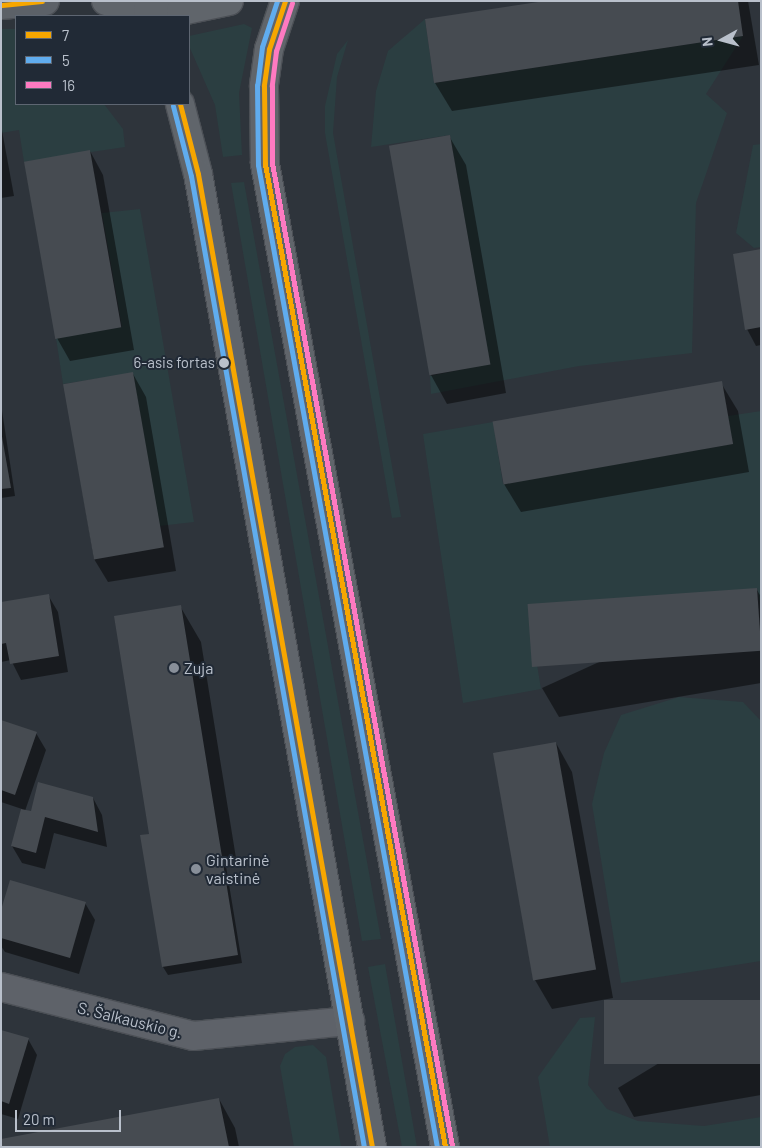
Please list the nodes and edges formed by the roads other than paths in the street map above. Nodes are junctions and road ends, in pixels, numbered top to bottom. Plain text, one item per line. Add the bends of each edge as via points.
1 (45, 1) edge
2 (229, 1) edge
3 (285, 1) edge
4 (1, 5) edge
5 (115, 7) edge
6 (180, 105) edge
7 (1, 988) edge
8 (350, 1021) junction
9 (372, 1147) edge
10 (445, 1147) edge

1 - 4 main road
2 - 5 main road via 181,11
3 - 10 main road via 269,49 264,86 265,164
6 - 8 main road via 198,174
7 - 8 street, S. Šalkauskio g. via 193,1036
8 - 9 main road

